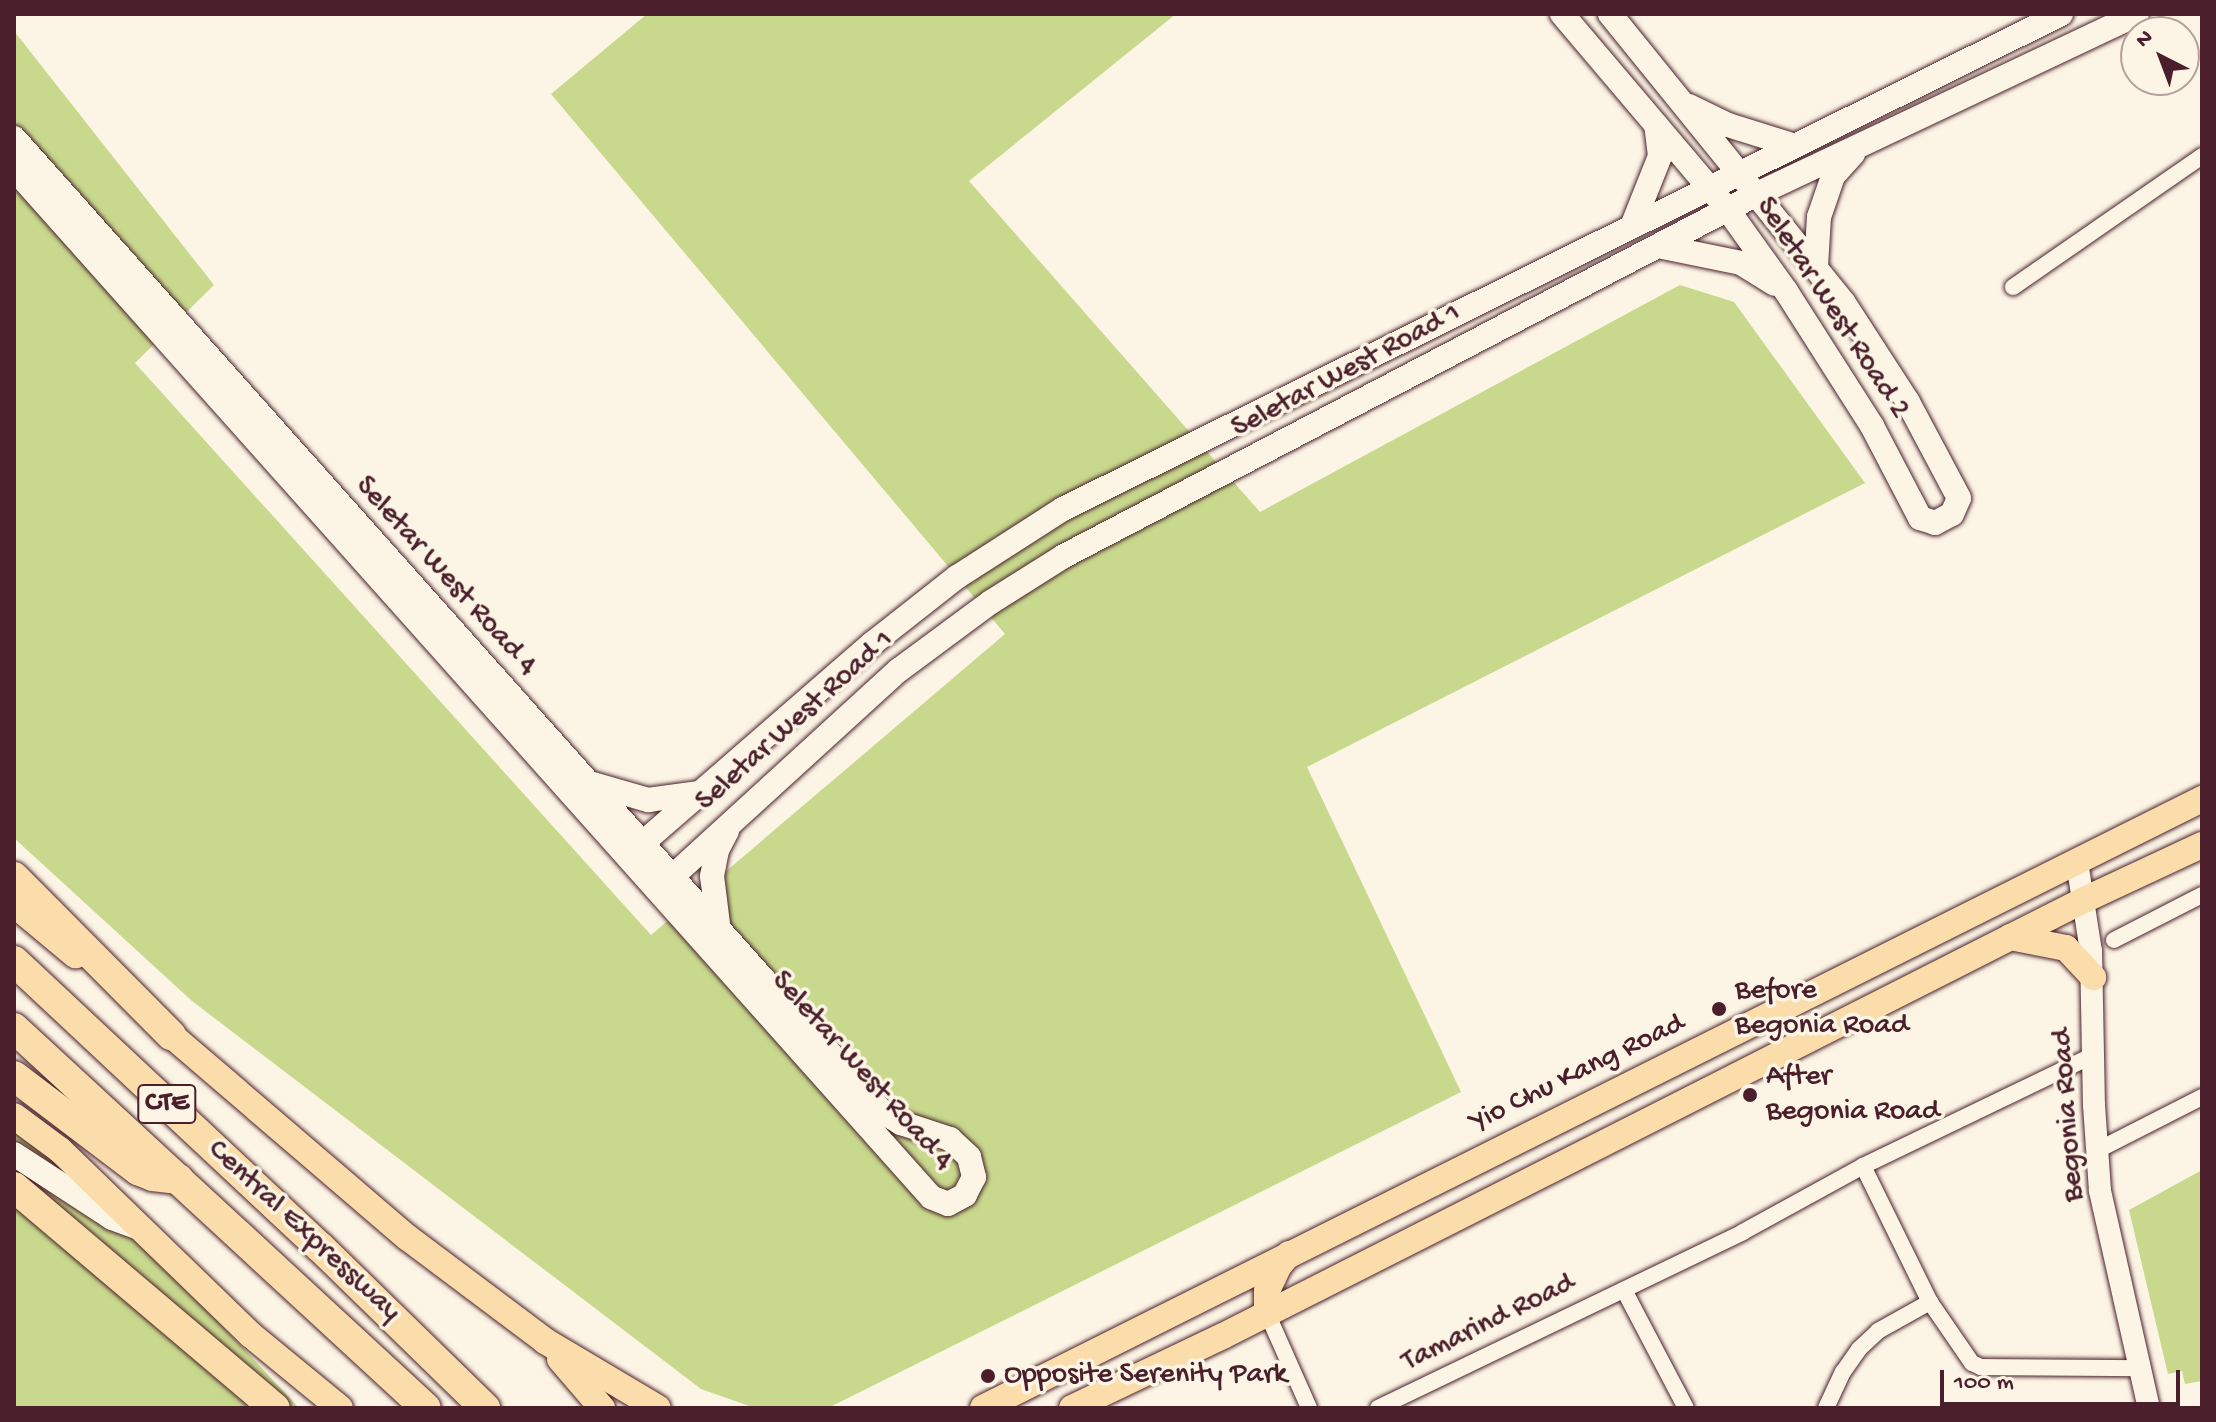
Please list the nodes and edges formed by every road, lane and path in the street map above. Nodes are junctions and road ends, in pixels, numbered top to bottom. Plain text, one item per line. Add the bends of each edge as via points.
1 (1562, 14) edge
2 (1610, 14) edge
3 (2061, 14) edge
4 (2137, 14) edge
5 (1684, 103) junction
6 (1656, 125) junction
7 (14, 138) edge
8 (1792, 145) junction
9 (1859, 146) junction
10 (2202, 156) edge
11 (14, 169) edge
12 (1738, 172) junction
13 (1709, 187) junction
14 (1757, 194) junction
15 (1728, 210) junction
16 (1633, 224) junction
17 (1658, 246) junction
18 (1816, 266) junction
19 (2013, 287) dead end
20 (1786, 291) junction
21 (584, 781) junction
22 (700, 793) junction
23 (2202, 799) edge
24 (729, 825) junction
25 (2202, 845) edge
26 (633, 852) junction
27 (2077, 862) junction
28 (663, 885) junction
29 (17, 889) edge
30 (2202, 895) edge
31 (2084, 900) junction
32 (719, 932) junction
33 (2010, 937) junction
34 (2114, 940) dead end
35 (14, 961) edge
36 (2093, 977) junction
37 (14, 1028) edge
38 (171, 1035) joint
39 (2094, 1055) junction
40 (14, 1076) edge
41 (2202, 1097) edge
42 (14, 1116) edge
43 (2096, 1151) junction
44 (14, 1154) edge
45 (1863, 1166) junction
46 (181, 1179) junction
47 (14, 1187) edge
48 (139, 1228) junction
49 (1292, 1252) junction
50 (1624, 1290) junction
51 (1197, 1299) junction
52 (1930, 1302) junction
53 (1267, 1313) junction
54 (545, 1341) junction
55 (2140, 1368) junction
56 (275, 1408) edge
57 (340, 1408) edge
58 (426, 1408) edge
59 (485, 1408) edge
60 (602, 1408) edge
61 (658, 1408) edge
62 (983, 1408) edge
63 (1072, 1408) edge
64 (1309, 1408) edge
65 (1378, 1408) edge
66 (1686, 1408) edge
67 (1826, 1408) edge
68 (2149, 1408) edge

1 - 6 main road, Seletar West Road 2
2 - 5 main road, Seletar West Road 2
3 - 8 main road, Seletar West Road 1
4 - 9 main road, Seletar West Road 1
5 - 8 main road via 1728,125
5 - 12 main road, Seletar West Road 2
6 - 13 main road, Seletar West Road 2
6 - 16 main road via 1660,156
7 - 21 main road, Seletar West Road 4
8 - 12 main road, Seletar West Road 1
9 - 14 main road, Seletar West Road 1
9 - 18 main road via 1833,176 1819,217
10 - 19 street
11 - 26 main road, Seletar West Road 4
12 - 13 main road, Seletar West Road 1
12 - 14 main road, Seletar West Road 2
13 - 15 main road, Seletar West Road 2
13 - 16 main road, Seletar West Road 1
14 - 15 main road, Seletar West Road 1
14 - 18 main road, Seletar West Road 2
15 - 17 main road, Seletar West Road 1
15 - 20 main road, Seletar West Road 2
16 - 22 main road, Seletar West Road 1 via 1063,509 957,577
17 - 20 main road via 1741,263
17 - 24 main road, Seletar West Road 1 via 1064,556 899,670
18 - 20 main road, Seletar West Road 2 via 1908,402 1959,498 1952,514 1935,523 1920,518 1872,426
21 - 22 main road via 648,800
21 - 26 main road, Seletar West Road 4
22 - 26 main road, Seletar West Road 1
23 - 27 main road, Yio Chu Kang Road
24 - 28 main road, Seletar West Road 1
24 - 32 main road via 712,876
25 - 31 main road
26 - 28 main road, Seletar West Road 4
27 - 31 street, Begonia Road
27 - 49 main road, Yio Chu Kang Road
28 - 32 main road, Seletar West Road 4
28 - 32 main road, Seletar West Road 4 via 931,1197 948,1204 965,1195 974,1177 969,1157 950,1139 880,1110
29 - 38 highway
30 - 34 street
31 - 33 main road
31 - 36 street, Begonia Road
33 - 36 main road via 2066,948
33 - 53 main road
35 - 59 highway, Central Expressway / CTE
36 - 39 street, Begonia Road
37 - 46 highway, Central Expressway
38 - 54 main road via 408,1238
39 - 43 street, Begonia Road
39 - 45 street, Tamarind Road
40 - 46 highway via 138,1170
41 - 43 street
42 - 48 main road via 60,1150
43 - 55 street, Begonia Road via 2100,1191
44 - 48 main road via 112,1218
45 - 50 street, Tamarind Road
45 - 52 street
46 - 58 highway, Central Expressway
47 - 56 highway
48 - 57 main road via 251,1335
49 - 51 main road, Yio Chu Kang Road
49 - 53 main road via 1267,1291
50 - 65 street, Tamarind Road
50 - 66 street, Tamarind Road
51 - 53 main road via 1229,1293 1260,1303
51 - 62 main road, Yio Chu Kang Road
52 - 55 street via 1965,1357 1981,1367
52 - 67 street via 1878,1331 1859,1349
53 - 63 main road
53 - 64 street
54 - 60 main road
54 - 61 main road
55 - 68 street, Begonia Road

